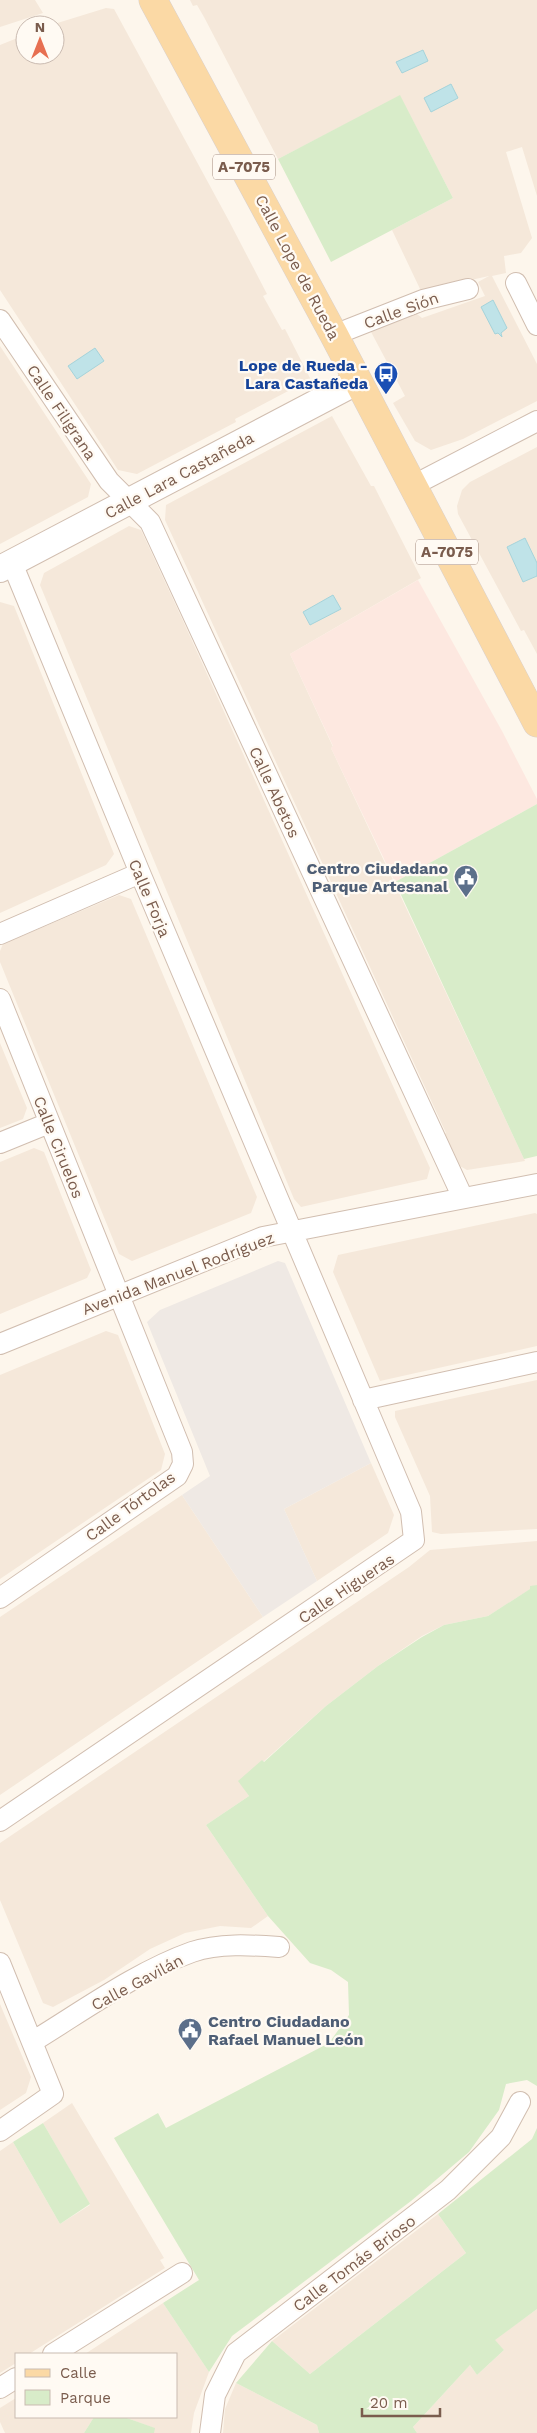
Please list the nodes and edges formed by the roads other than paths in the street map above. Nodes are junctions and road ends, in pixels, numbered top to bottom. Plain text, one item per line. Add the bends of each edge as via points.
1 (153, 0) edge
2 (516, 283) dead end
3 (468, 289) dead end
4 (0, 320) edge
5 (537, 325) edge
6 (334, 335) junction
7 (358, 380) junction
8 (537, 421) edge
9 (412, 486) junction
10 (129, 501) junction
11 (6, 566) edge
12 (537, 723) edge
13 (140, 873) junction
14 (0, 934) edge
15 (0, 998) edge
16 (48, 1123) junction
17 (0, 1143) edge
18 (537, 1184) edge
19 (463, 1198) junction
20 (293, 1231) junction
21 (120, 1295) junction
22 (0, 1344) edge
23 (537, 1362) edge
24 (363, 1400) junction
25 (0, 1598) edge
26 (0, 1821) edge
27 (279, 1947) dead end
28 (0, 1962) edge
29 (4, 1984) edge
30 (32, 2042) junction
31 (520, 2102) dead end
32 (0, 2131) edge
33 (182, 2273) dead end
34 (55, 2353) edge
35 (15, 2379) edge
36 (0, 2388) edge
37 (210, 2433) edge

1 - 6 main road, Calle Lope de Rueda / A-7075
2 - 5 street
3 - 6 street, Calle Sión via 423,300
4 - 10 street, Calle Filigrana via 109,481
6 - 7 main road, Calle Lope de Rueda / A-7075
7 - 9 main road, Calle Lope de Rueda / A-7075
7 - 10 street, Calle Lara Castañeda
8 - 9 street
9 - 12 main road, Calle Lope de Rueda / A-7075
10 - 11 street, Calle Lara Castañeda
10 - 19 street, Calle Abetos via 150,522
11 - 13 street, Calle Forja
13 - 14 street
13 - 20 street, Calle Forja
15 - 16 street, Calle Ciruelos
16 - 17 street
16 - 21 street, Calle Ciruelos
18 - 19 street, Avenida Manuel Rodríguez
19 - 20 street, Avenida Manuel Rodríguez
20 - 21 street, Avenida Manuel Rodríguez via 263,1237
20 - 24 street, Calle Higueras
21 - 22 street, Avenida Manuel Rodríguez
21 - 25 street, Calle Tórtolas via 182,1452 183,1464 177,1476
23 - 24 street
24 - 26 street, Calle Higueras via 411,1512 414,1540
27 - 30 street, Calle Gavilán via 237,1945 193,1952 152,1970
28 - 29 street
29 - 30 street
30 - 32 street via 53,2094
31 - 37 street, Calle Tomás Brioso via 501,2137 448,2190 236,2353 215,2395
33 - 34 street
35 - 36 street

